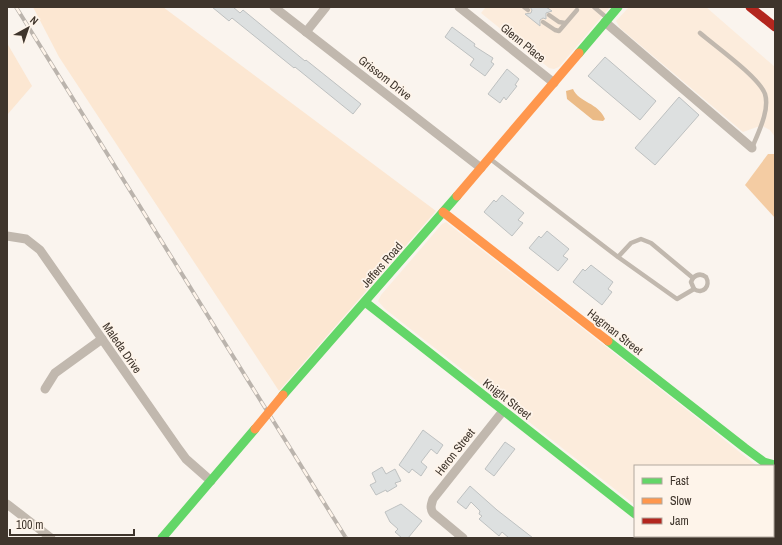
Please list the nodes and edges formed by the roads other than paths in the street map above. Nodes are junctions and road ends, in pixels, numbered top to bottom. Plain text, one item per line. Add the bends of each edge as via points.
1 (274, 7) edge
2 (326, 7) edge
3 (459, 7) edge
4 (594, 7) edge
5 (618, 7) edge
6 (750, 7) edge
7 (577, 8) edge
8 (549, 14) dead end
9 (607, 20) junction
10 (543, 22) dead end
11 (565, 23) junction
12 (775, 27) edge
13 (306, 32) junction
14 (700, 33) dead end
15 (554, 83) junction
16 (752, 148) joint
17 (489, 158) junction
18 (481, 168) junction
19 (443, 212) junction
20 (9, 236) edge
21 (618, 257) junction
22 (693, 278) junction
23 (694, 289) junction
24 (365, 302) junction
25 (102, 339) junction
26 (45, 389) dead end
27 (503, 411) junction
28 (775, 465) edge
29 (211, 481) junction
30 (7, 504) edge
31 (634, 513) edge
32 (51, 538) edge
33 (162, 538) edge
34 (463, 538) edge

1 - 13 street, Grissom Drive
2 - 13 street
3 - 15 street, Glenn Place
4 - 9 lane
5 - 9 street, Jeffers Road
6 - 12 street
7 - 11 lane
8 - 11 lane via 559,22
9 - 15 street, Jeffers Road
9 - 16 street
10 - 11 lane via 555,30 559,30
13 - 18 street, Grissom Drive
14 - 16 lane via 761,86 766,103 761,128
15 - 17 street, Jeffers Road
17 - 18 street, Jeffers Road
17 - 21 lane
18 - 19 street, Jeffers Road
19 - 24 street, Jeffers Road
19 - 28 street, Hagman Street via 745,448 764,462
20 - 25 street, Maleda Drive via 26,239 40,250
21 - 22 lane via 631,243 641,239 651,243
21 - 23 lane via 676,299
22 - 23 lane via 691,282
22 - 23 lane via 700,274 706,277 708,282 702,291
24 - 27 street, Knight Street
24 - 29 street, Jeffers Road, bridge
25 - 26 street via 54,373
25 - 29 street, Maleda Drive via 186,459
27 - 31 street, Knight Street
27 - 34 street, Heron Street via 433,499 430,509
29 - 33 street, Jeffers Road
30 - 32 street

